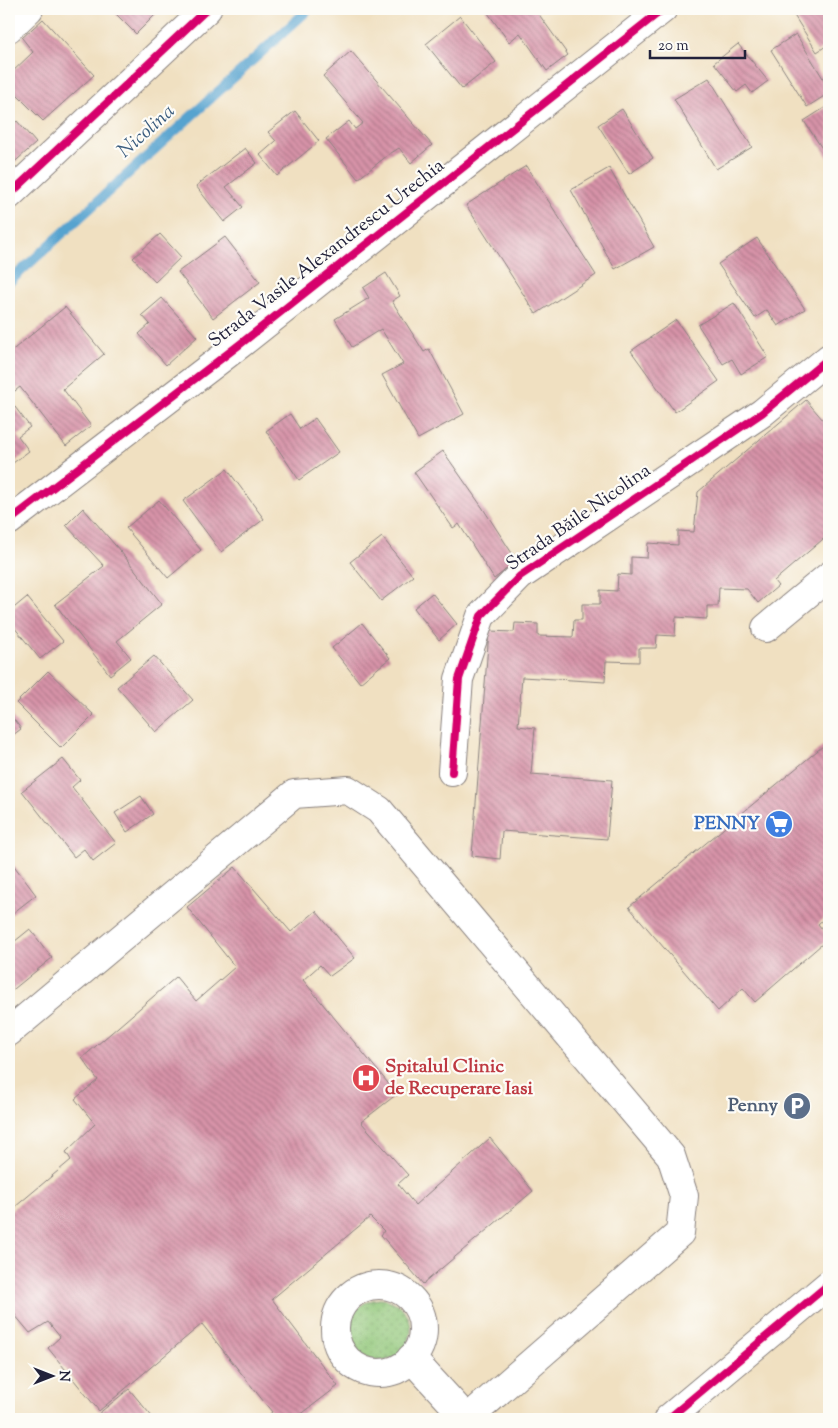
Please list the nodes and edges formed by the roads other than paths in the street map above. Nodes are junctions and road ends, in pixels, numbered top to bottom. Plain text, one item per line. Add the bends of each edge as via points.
1 (29, 9) edge
2 (207, 9) edge
3 (663, 9) edge
4 (9, 28) edge
5 (9, 195) edge
6 (829, 358) edge
7 (9, 521) edge
8 (829, 576) edge
9 (766, 628) dead end
10 (452, 772) dead end
11 (9, 1032) edge
12 (829, 1286) edge
13 (411, 1358) dead end
14 (467, 1419) edge
15 (668, 1419) edge

1 - 4 street
2 - 5 street
3 - 7 street, Strada Vasile Alexandrescu Urechia via 238,345
6 - 10 street, Strada Băile Nicolina via 762,413 520,576 481,616 459,679
8 - 9 street
11 - 14 street via 294,794 348,790 379,810 671,1156 684,1196 680,1233
12 - 15 street
13 - 14 street

